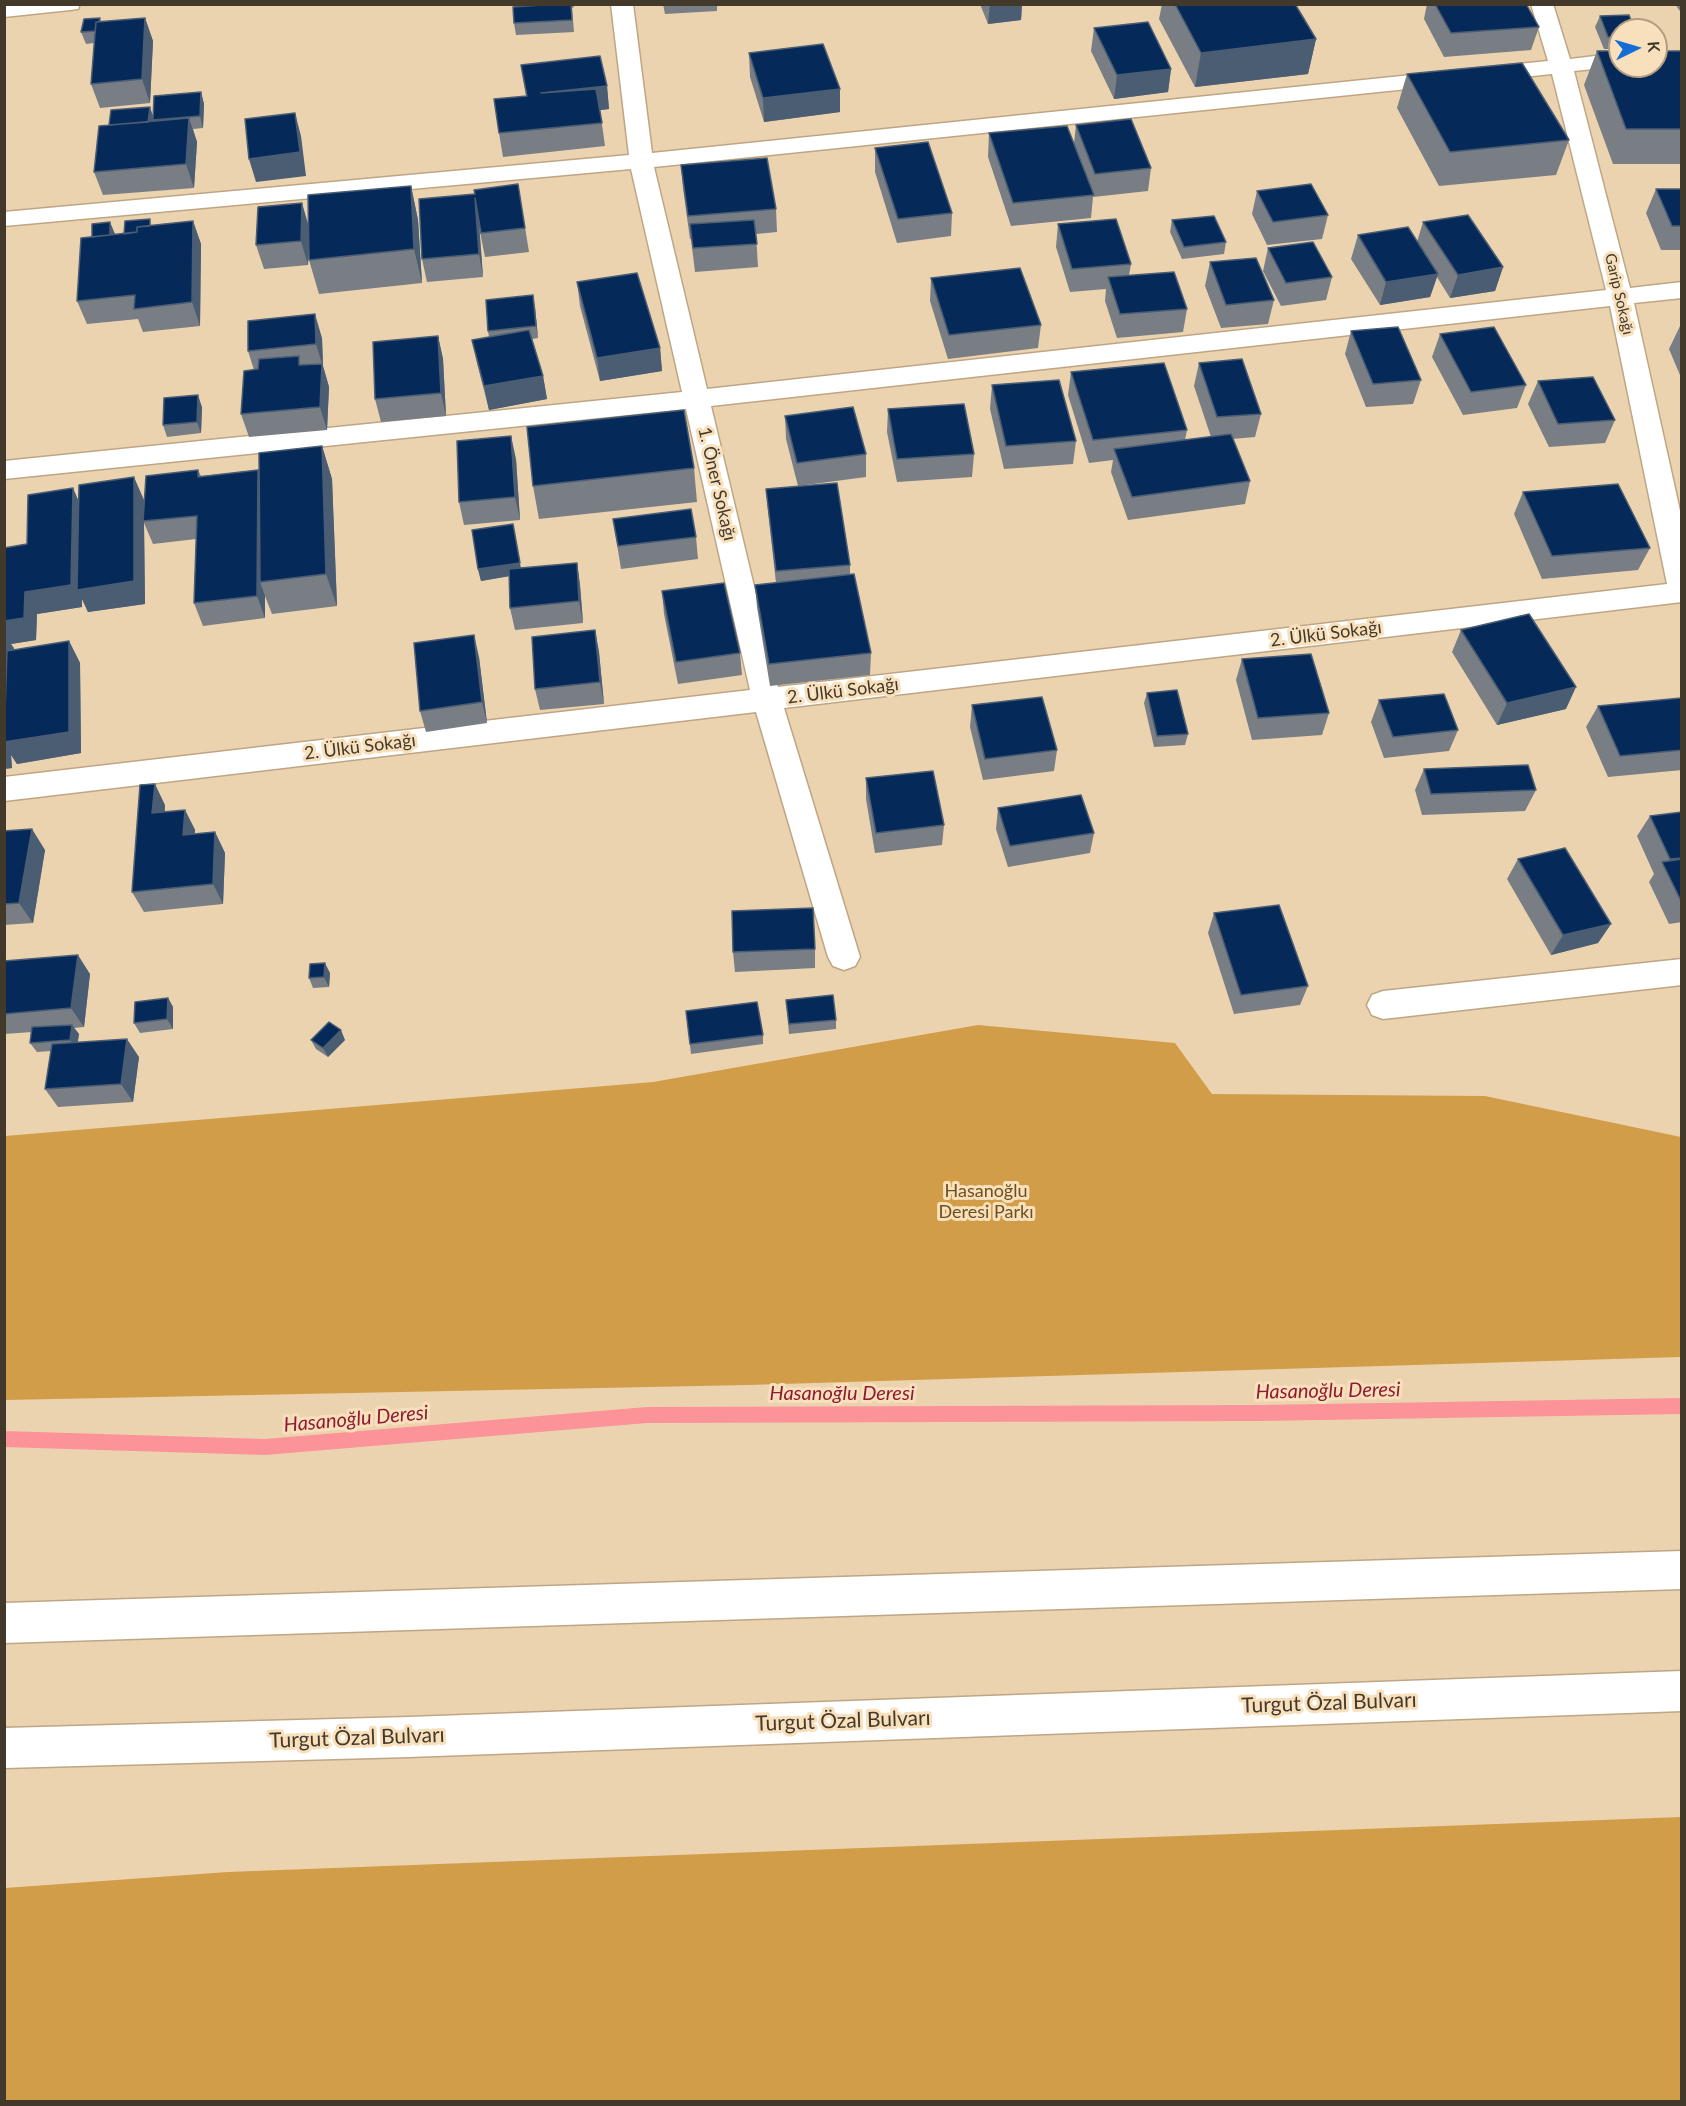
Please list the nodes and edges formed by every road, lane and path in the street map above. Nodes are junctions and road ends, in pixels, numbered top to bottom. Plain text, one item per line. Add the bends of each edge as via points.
1 (70, 4) edge
2 (622, 4) edge
3 (1542, 4) edge
4 (4, 11) edge
5 (1608, 61) edge
6 (1561, 66) junction
7 (641, 161) junction
8 (4, 219) edge
9 (1682, 290) edge
10 (1621, 297) junction
11 (698, 399) junction
12 (4, 470) edge
13 (1682, 590) edge
14 (767, 700) junction
15 (4, 789) edge
16 (844, 957) dead end
17 (1682, 972) edge
18 (1383, 1005) dead end
19 (1682, 1570) edge
20 (4, 1623) edge
21 (1682, 1691) edge
22 (4, 1748) edge

1 - 4 street
2 - 7 street, 1. Öner Sokağı
3 - 6 street, Garip Sokağı
5 - 6 street
6 - 7 street
6 - 10 street, Garip Sokağı
7 - 8 street
7 - 11 street, 1. Öner Sokağı
9 - 10 street
10 - 11 street
10 - 13 street, Garip Sokağı
11 - 12 street
11 - 14 street, 1. Öner Sokağı
13 - 14 street, 2. Ülkü Sokağı
14 - 15 street, 2. Ülkü Sokağı
14 - 16 street, 1. Öner Sokağı
17 - 18 street
19 - 20 street
21 - 22 street, Turgut Özal Bulvarı

